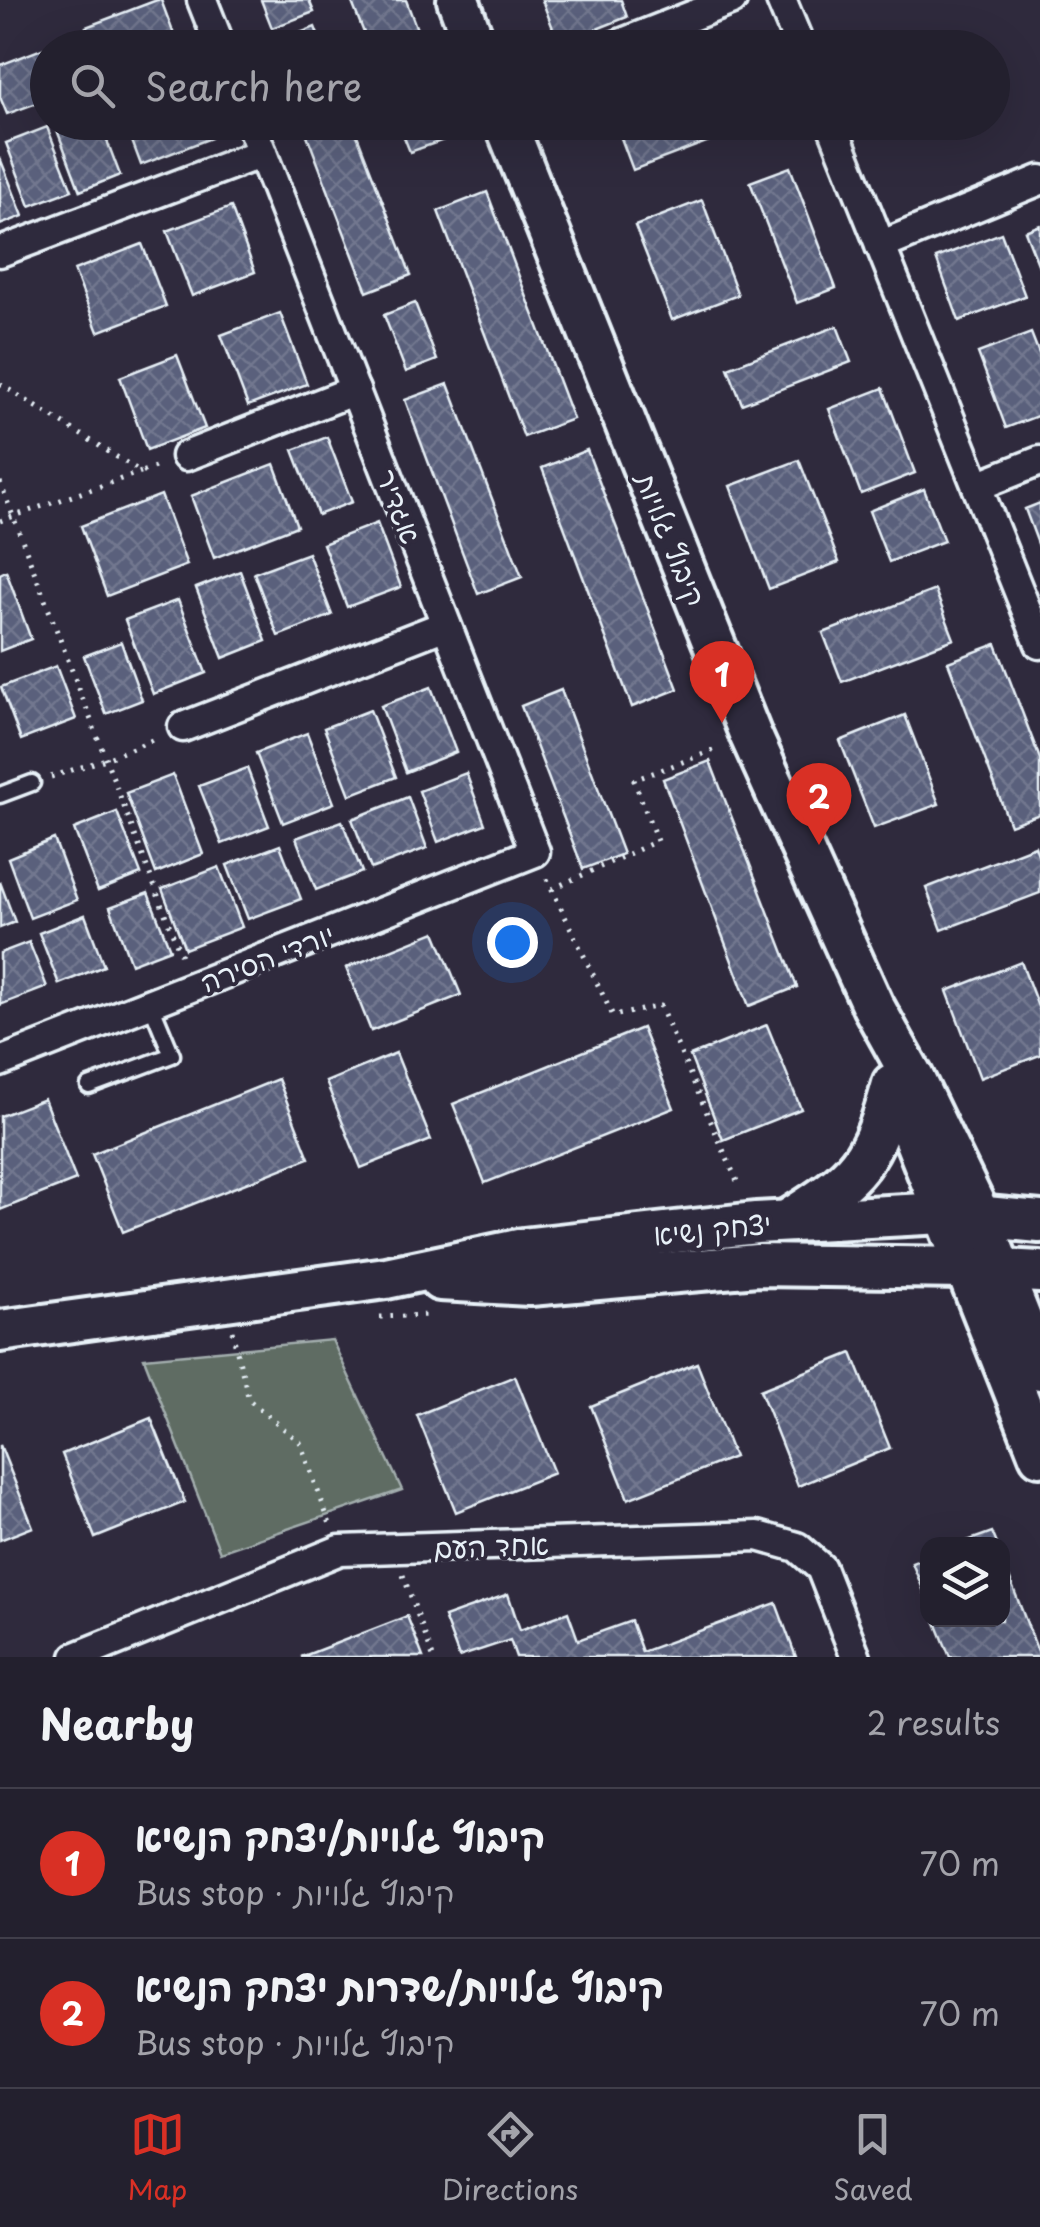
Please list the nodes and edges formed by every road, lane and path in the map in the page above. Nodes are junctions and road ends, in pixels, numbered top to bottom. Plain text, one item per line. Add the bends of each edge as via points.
1 (202, 0) edge
2 (458, 0) edge
3 (732, 0) edge
4 (782, 0) edge
5 (213, 30) edge
6 (469, 30) edge
7 (656, 30) edge
8 (793, 30) edge
9 (257, 140) edge
10 (512, 140) edge
11 (838, 140) edge
12 (262, 153) junction
13 (1040, 180) edge
14 (880, 246) junction
15 (0, 252) edge
16 (0, 384) edge
17 (355, 390) junction
18 (186, 456) joint
19 (1040, 461) edge
20 (142, 472) junction
21 (0, 482) edge
22 (976, 486) junction
23 (13, 516) junction
24 (0, 521) edge
25 (446, 625) junction
26 (1040, 644) edge
27 (183, 727) joint
28 (751, 736) junction
29 (106, 760) junction
30 (32, 782) joint
31 (0, 795) edge
32 (535, 852) junction
33 (552, 889) junction
34 (193, 986) junction
35 (150, 1002) junction
36 (873, 1006) junction
37 (0, 1062) edge
38 (893, 1084) junction
39 (89, 1086) dead end
40 (962, 1214) junction
41 (771, 1222) junction
42 (1040, 1222) edge
43 (1003, 1270) edge
44 (386, 1278) junction
45 (224, 1299) junction
46 (0, 1330) edge
47 (1040, 1369) edge
48 (1040, 1455) edge
49 (393, 1548) junction
50 (340, 1550) junction
51 (76, 1657) edge
52 (433, 1657) edge
53 (856, 1657) edge

1 - 5 street
2 - 6 street
3 - 7 street
4 - 8 street
9 - 12 street, אגדיר
10 - 28 street, קיבוץ גלויות
11 - 14 street
12 - 15 street
12 - 17 street, אגדיר
13 - 14 street
14 - 22 street
16 - 20 path
17 - 18 street
17 - 25 street, אגדיר
18 - 20 path
19 - 22 street
20 - 23 path
21 - 23 path
22 - 26 street
23 - 24 path
23 - 29 path
25 - 27 street
25 - 32 street, אגדיר
27 - 29 path
28 - 33 path via 634,780 657,840
28 - 36 street, קיבוץ גלויות
29 - 30 path
29 - 34 path
30 - 31 lane
32 - 33 path
32 - 34 street, יורדי הסירה
33 - 41 path via 613,1016 660,1006
34 - 35 street, יורדי הסירה
35 - 37 street, יורדי הסירה
35 - 39 lane via 172,1055
36 - 38 street, קיבוץ גלויות
36 - 40 street, קיבוץ גלויות via 913,1078
38 - 40 street, קיבוץ גלויות
38 - 41 street via 865,1161 830,1194
40 - 41 street, יצחק נשיא
40 - 42 street, יצחק נשיא
40 - 43 street
41 - 44 street, יצחק נשיא via 523,1248
43 - 44 street, יצחק נשיא via 757,1265 530,1285
43 - 47 street
43 - 48 street
44 - 45 street, יצחק נשיא
45 - 46 street, יצחק נשיא
45 - 50 path via 249,1400 300,1442
49 - 50 street, אחד העם
49 - 52 path
49 - 53 street, אחד העם via 758,1536 797,1547 821,1568
50 - 51 street, אחד העם

